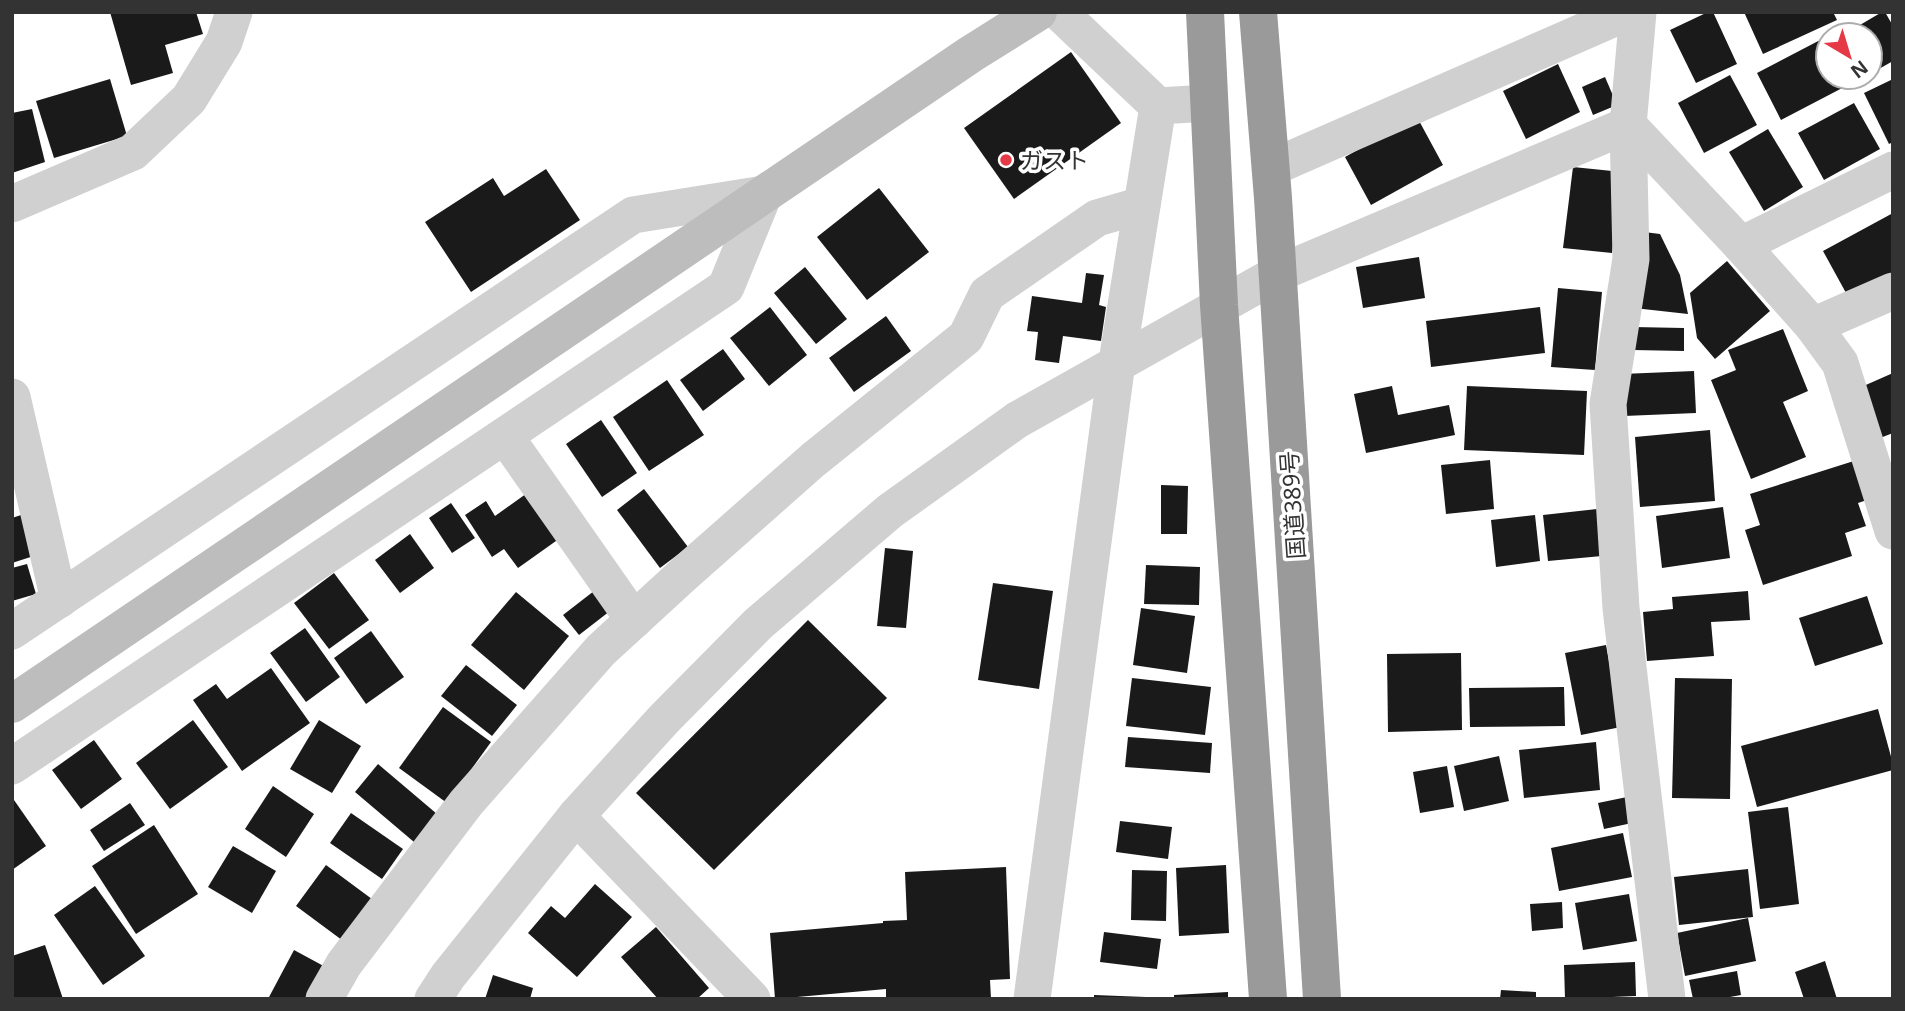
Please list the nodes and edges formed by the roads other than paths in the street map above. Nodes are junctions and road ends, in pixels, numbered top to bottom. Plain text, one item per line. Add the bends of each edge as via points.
1 (234, 12) edge
2 (1038, 12) edge
3 (1059, 12) edge
4 (1205, 12) edge
5 (1258, 12) edge
6 (1628, 12) edge
7 (1638, 12) edge
8 (1209, 103) junction
9 (1158, 106) junction
10 (1628, 125) junction
11 (1271, 168) junction
12 (1893, 170) edge
13 (764, 194) junction
14 (12, 204) edge
15 (1142, 205) junction
16 (1741, 245) junction
17 (1277, 274) junction
18 (1893, 291) edge
19 (1219, 305) junction
20 (1813, 326) junction
21 (1117, 362) junction
22 (12, 397) edge
23 (505, 436) junction
24 (1881, 448) edge
25 (1893, 531) edge
26 (59, 600) junction
27 (634, 620) junction
28 (12, 631) edge
29 (12, 704) edge
30 (12, 766) edge
31 (576, 816) junction
32 (324, 999) edge
33 (433, 999) edge
34 (752, 999) edge
35 (1032, 999) edge
36 (1268, 999) edge
37 (1322, 999) edge
38 (1667, 999) edge

1 - 14 street via 224,42 189,99 133,152
2 - 13 street
3 - 9 street
4 - 8 highway
5 - 11 highway, 国道389号
6 - 11 street
7 - 10 street
8 - 9 street
8 - 19 highway
9 - 15 street
10 - 16 street
10 - 17 street
10 - 38 street via 1631,259 1608,404 1621,608
11 - 17 highway, 国道389号
12 - 16 street
13 - 23 street via 726,287
13 - 26 street via 633,215
13 - 29 street
15 - 21 street
15 - 27 street via 1097,218 987,293 966,337 813,460
16 - 20 street
17 - 19 street
17 - 37 highway, 国道389号
18 - 20 street
19 - 21 street
19 - 36 highway
20 - 24 street via 1840,363
21 - 31 street via 1017,419 890,511 758,624
21 - 35 street
22 - 26 street
23 - 27 street
23 - 30 street
24 - 25 street
26 - 28 street
27 - 32 street via 601,650 466,803 344,964
31 - 33 street
31 - 34 street

